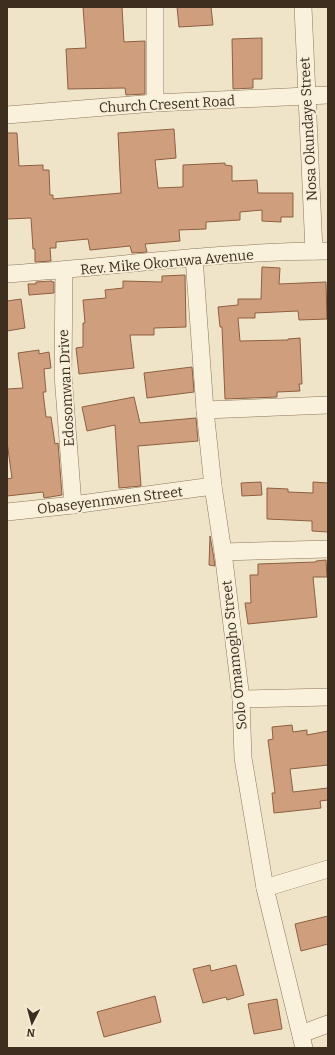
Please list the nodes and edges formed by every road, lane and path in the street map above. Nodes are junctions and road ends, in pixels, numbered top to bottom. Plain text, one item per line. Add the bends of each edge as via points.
1 (155, 7) edge
2 (303, 7) edge
3 (328, 95) edge
4 (308, 97) junction
5 (155, 103) junction
6 (7, 115) edge
7 (321, 251) edge
8 (194, 257) junction
9 (64, 270) junction
10 (7, 274) edge
11 (328, 405) edge
12 (205, 410) junction
13 (213, 486) junction
14 (74, 506) junction
15 (7, 512) edge
16 (328, 549) edge
17 (223, 552) junction
18 (328, 697) edge
19 (241, 699) junction
20 (328, 869) edge
21 (265, 888) junction
22 (328, 1024) edge
23 (302, 1041) edge

1 - 5 street
2 - 4 street, Nosa Okundaye Street
3 - 4 street, Church Cresent Road
4 - 5 street, Church Cresent Road
4 - 7 street, Nosa Okundaye Street
5 - 6 street, Church Cresent Road
7 - 8 street, Rev. Mike Okoruwa Avenue
8 - 9 street, Rev. Mike Okoruwa Avenue
8 - 12 street, Solo Omamogho Street
9 - 10 street, Rev. Mike Okoruwa Avenue
9 - 14 street, Edosomwan Drive via 63,375
11 - 12 street
12 - 13 street, Solo Omamogho Street
13 - 14 street, Obaseyenmwen Street
13 - 17 street, Solo Omamogho Street
14 - 15 street, Obaseyenmwen Street
16 - 17 street
17 - 19 street, Solo Omamogho Street
18 - 19 street
19 - 21 street, Solo Omamogho Street via 243,758
20 - 21 street
21 - 23 street, Solo Omamogho Street
22 - 23 street

